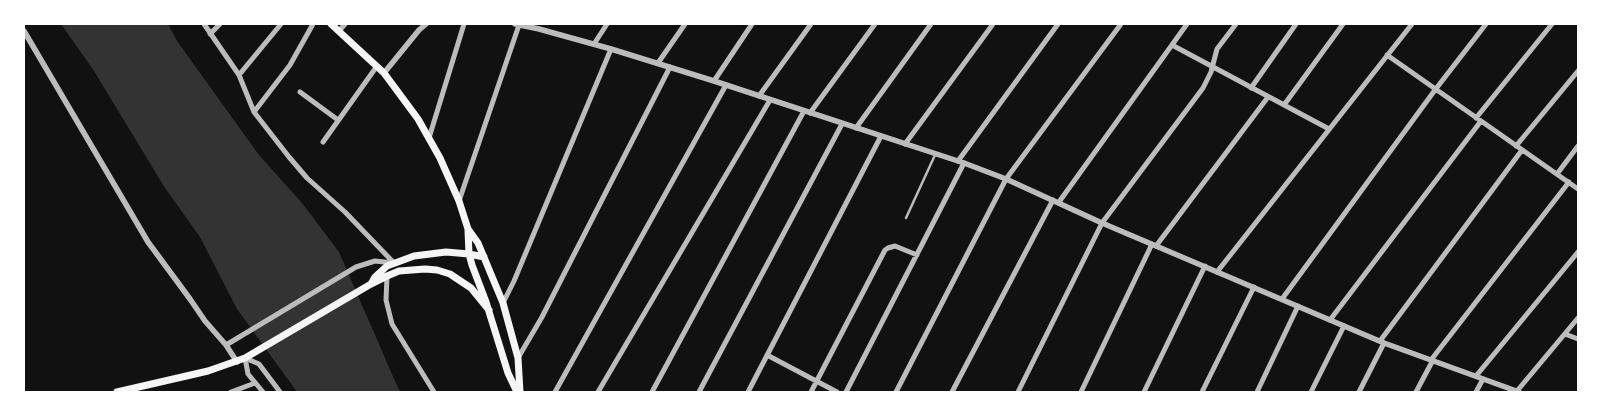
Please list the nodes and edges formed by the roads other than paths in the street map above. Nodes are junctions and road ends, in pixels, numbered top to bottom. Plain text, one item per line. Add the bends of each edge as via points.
1 (204, 24) edge
2 (220, 24) edge
3 (280, 24) edge
4 (314, 24) edge
5 (331, 24) edge
6 (345, 24) edge
7 (426, 24) edge
8 (464, 24) edge
9 (517, 24) edge
10 (607, 24) edge
11 (684, 24) edge
12 (752, 24) edge
13 (811, 24) edge
14 (875, 24) edge
15 (931, 24) edge
16 (993, 24) edge
17 (1058, 24) edge
18 (1121, 24) edge
19 (1187, 24) edge
20 (1236, 24) edge
21 (1296, 24) edge
22 (1343, 24) edge
23 (1412, 24) edge
24 (1486, 24) edge
25 (1552, 24) edge
26 (541, 26) edge
27 (24, 31) edge
28 (339, 31) junction
29 (210, 34) junction
30 (594, 44) junction
31 (1172, 45) junction
32 (611, 49) junction
33 (1387, 55) junction
34 (658, 63) junction
35 (377, 66) junction
36 (670, 67) junction
37 (1212, 67) junction
38 (1578, 71) edge
39 (384, 73) junction
40 (238, 75) junction
41 (714, 81) junction
42 (726, 85) junction
43 (1251, 88) junction
44 (1435, 90) junction
45 (300, 92) dead end
46 (759, 96) junction
47 (1268, 97) junction
48 (770, 100) junction
49 (1284, 106) junction
50 (254, 112) junction
51 (807, 112) junction
52 (1476, 118) junction
53 (338, 120) junction
54 (1482, 121) junction
55 (842, 124) junction
56 (856, 128) junction
57 (1329, 129) junction
58 (881, 136) junction
59 (429, 138) junction
60 (323, 142) dead end
61 (905, 144) junction
62 (1516, 146) junction
63 (1578, 146) edge
64 (1522, 150) junction
65 (936, 154) junction
66 (961, 162) junction
67 (1557, 174) junction
68 (1006, 179) junction
69 (1569, 182) junction
70 (1578, 189) edge
71 (459, 201) junction
72 (1056, 201) junction
73 (906, 218) dead end
74 (1102, 223) junction
75 (468, 229) junction
76 (1154, 245) junction
77 (1578, 252) edge
78 (469, 254) junction
79 (917, 255) junction
80 (484, 257) junction
81 (394, 263) junction
82 (1205, 266) junction
83 (1217, 272) junction
84 (386, 276) junction
85 (371, 284) junction
86 (1254, 287) junction
87 (1282, 299) junction
88 (503, 302) junction
89 (1298, 306) junction
90 (489, 310) junction
91 (1578, 318) edge
92 (1330, 320) junction
93 (1344, 326) junction
94 (1565, 334) junction
95 (1578, 339) edge
96 (1382, 342) junction
97 (226, 345) junction
98 (767, 355) junction
99 (245, 358) junction
100 (518, 358) junction
101 (1432, 360) junction
102 (237, 362) junction
103 (1476, 376) junction
104 (1483, 379) junction
105 (817, 381) junction
106 (255, 383) junction
107 (117, 392) edge
108 (230, 392) edge
109 (263, 392) edge
110 (280, 392) edge
111 (434, 392) edge
112 (518, 392) edge
113 (555, 392) edge
114 (598, 392) edge
115 (652, 392) edge
116 (699, 392) edge
117 (748, 392) edge
118 (811, 392) edge
119 (837, 392) edge
120 (846, 392) edge
121 (896, 392) edge
122 (952, 392) edge
123 (1018, 392) edge
124 (1082, 392) edge
125 (1144, 392) edge
126 (1202, 392) edge
127 (1256, 392) edge
128 (1311, 392) edge
129 (1359, 392) edge
130 (1416, 392) edge
131 (1476, 392) edge
132 (1518, 392) edge

1 - 29 street
2 - 29 street
3 - 40 street
4 - 50 street via 290,65
5 - 28 main road
6 - 28 street
7 - 39 street
8 - 59 street
9 - 26 street
9 - 71 street
10 - 30 street
11 - 34 street
12 - 41 street
13 - 46 street
14 - 51 street
15 - 56 street
16 - 61 street
17 - 66 street
18 - 68 street
19 - 31 street
20 - 37 street via 1217,49
21 - 43 street
22 - 49 street
23 - 33 street
24 - 44 street
25 - 52 street
26 - 30 street
27 - 97 street via 148,242 204,321
28 - 35 main road
29 - 40 street
30 - 32 street
31 - 37 street
31 - 72 street
32 - 34 street
32 - 88 street
33 - 44 street
33 - 57 street
34 - 36 street
35 - 39 main road
35 - 53 street
36 - 41 street
36 - 100 street via 547,308
37 - 43 street
37 - 74 street via 1203,88
38 - 62 street
39 - 59 main road
40 - 50 street
41 - 42 street
42 - 46 street
42 - 113 street
43 - 47 street
44 - 52 street
44 - 87 street
45 - 53 street
46 - 48 street
47 - 49 street
47 - 76 street
48 - 51 street
48 - 114 street
49 - 57 street
50 - 81 street via 307,178
51 - 55 street
51 - 115 street
52 - 54 street
53 - 60 street
54 - 62 street
54 - 92 street
55 - 56 street
55 - 116 street
56 - 58 street
57 - 83 street
58 - 61 street
58 - 98 street
59 - 71 main road
61 - 65 street
62 - 64 street
63 - 67 street
64 - 67 street
64 - 96 street
65 - 66 street
65 - 73 lane
66 - 68 street
66 - 79 street
67 - 69 street
68 - 72 street
68 - 121 street
69 - 70 street
69 - 101 street
71 - 75 main road
72 - 74 street
72 - 122 street
74 - 76 street
74 - 123 street
75 - 78 main road
75 - 80 main road
76 - 82 street
76 - 124 street
77 - 103 street
78 - 80 main road
78 - 81 main road via 446,252 414,256
78 - 90 main road
79 - 105 street via 895,246 885,250
79 - 120 street
80 - 88 main road
81 - 85 main road via 380,271
81 - 97 street via 375,261 356,267
82 - 83 street
82 - 125 street
83 - 86 street
84 - 85 main road
84 - 90 main road via 399,271 438,270 471,288
84 - 111 street via 386,300 392,324
85 - 99 main road
86 - 87 street
86 - 126 street
87 - 89 street
88 - 100 main road
89 - 92 street
89 - 127 street
90 - 112 main road via 508,373
91 - 94 street
92 - 93 street
93 - 96 street
93 - 128 street
94 - 95 street
94 - 132 street
96 - 101 street
96 - 129 street
97 - 102 street
98 - 105 street
98 - 117 street
99 - 102 main road
99 - 106 street via 248,374
99 - 110 street via 259,364
100 - 112 main road
101 - 103 street
101 - 130 street
102 - 107 main road
103 - 104 street
104 - 131 street
104 - 132 street
105 - 118 street
105 - 119 street
106 - 108 street
106 - 109 street

